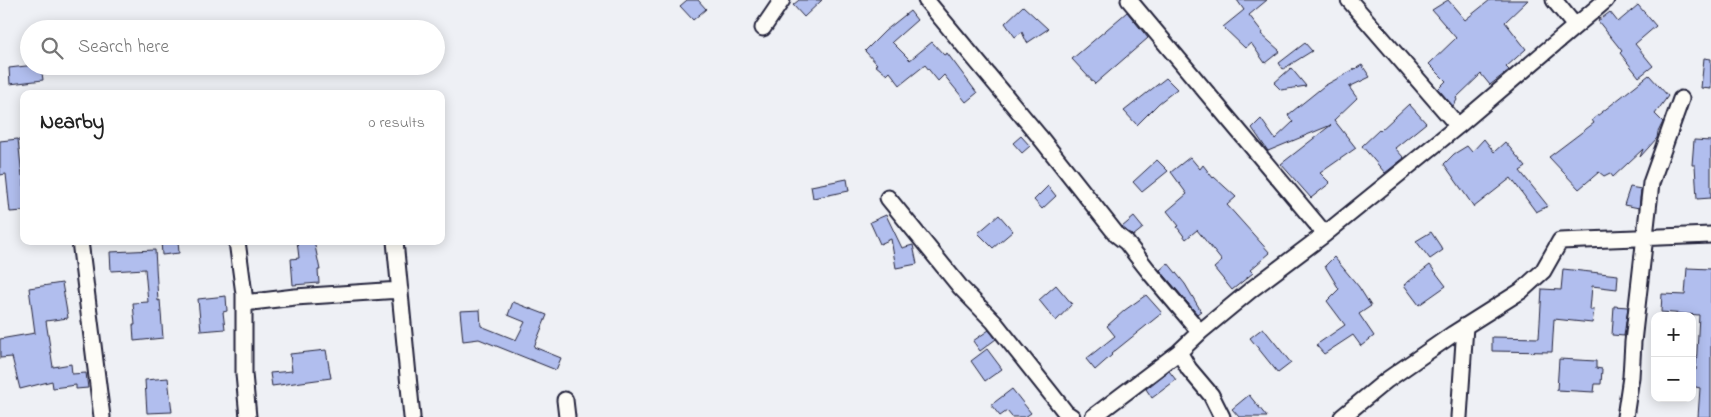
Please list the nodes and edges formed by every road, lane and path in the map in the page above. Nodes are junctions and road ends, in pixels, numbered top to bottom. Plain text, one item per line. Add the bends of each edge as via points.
1 (782, 0) edge
2 (926, 0) edge
3 (1129, 0) edge
4 (1348, 0) edge
5 (1554, 0) edge
6 (1606, 0) edge
7 (1575, 26) junction
8 (763, 28) dead end
9 (1681, 98) dead end
10 (1458, 126) junction
11 (888, 198) dead end
12 (1325, 234) junction
13 (1711, 235) edge
14 (1645, 238) junction
15 (80, 245) edge
16 (237, 245) edge
17 (395, 245) edge
18 (400, 290) junction
19 (244, 304) junction
20 (1465, 326) junction
21 (1200, 332) junction
22 (1179, 352) junction
23 (565, 400) dead end
24 (102, 417) edge
25 (248, 417) edge
26 (412, 417) edge
27 (567, 417) edge
28 (1072, 417) edge
29 (1093, 417) edge
30 (1222, 417) edge
31 (1342, 417) edge
32 (1459, 417) edge
33 (1625, 417) edge

1 - 8 street
2 - 21 street via 1117,236 1126,242
3 - 12 street
4 - 10 street
5 - 7 street
6 - 7 street
7 - 10 street
9 - 14 street via 1651,183
10 - 12 street
11 - 28 street
12 - 21 street
13 - 14 street
14 - 20 street via 1560,241 1543,271 1527,286
14 - 33 street
15 - 24 street
16 - 19 street
17 - 18 street
18 - 19 street
18 - 26 street
19 - 25 street
20 - 31 street via 1387,380
20 - 32 street
21 - 22 street
22 - 29 street
22 - 30 street via 1211,395
23 - 27 street

